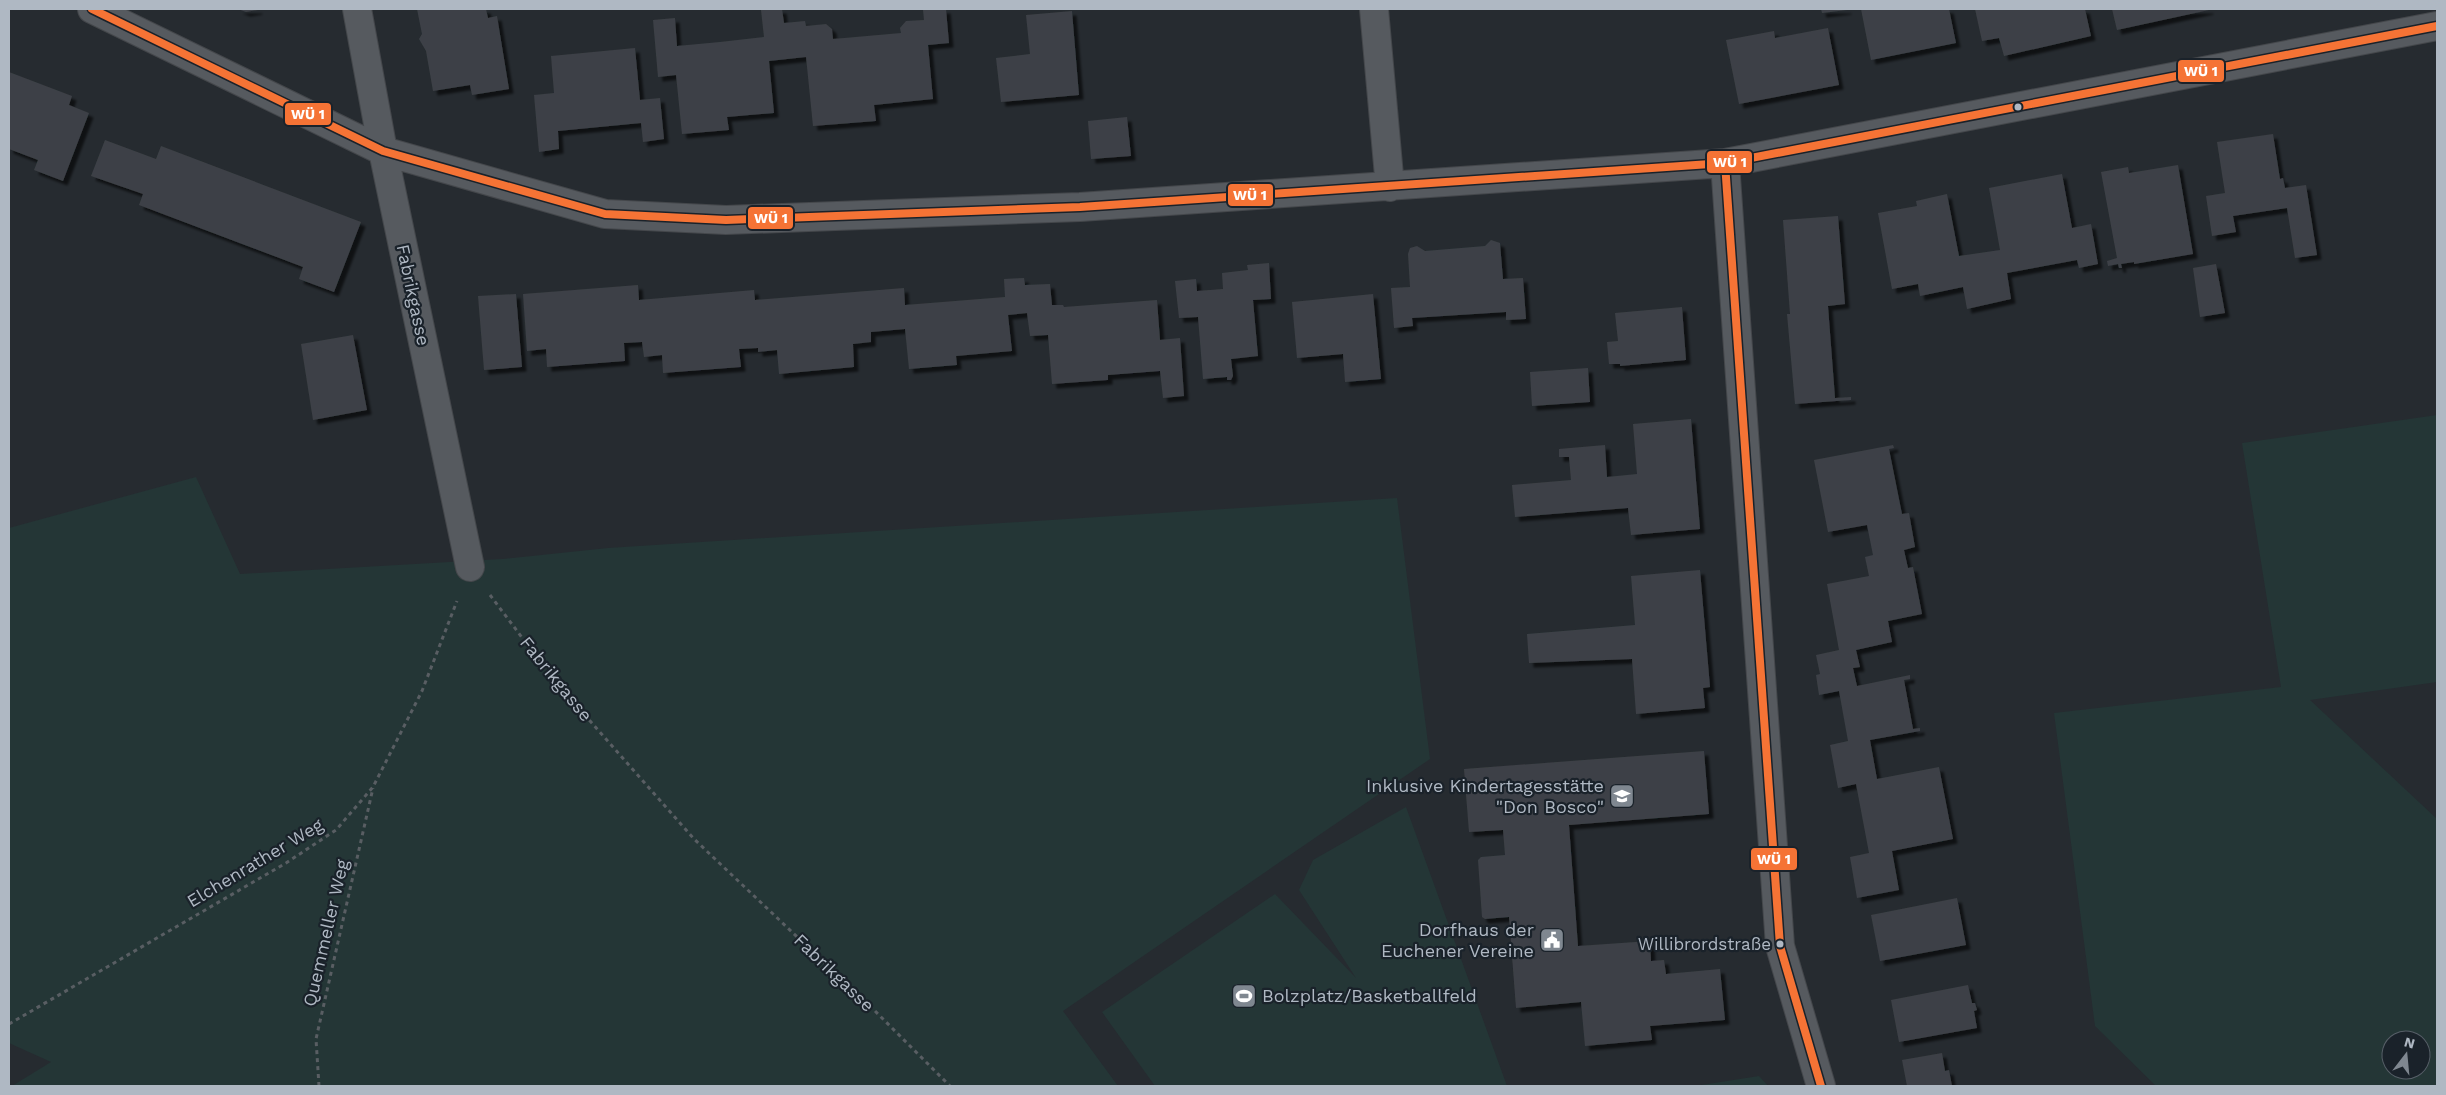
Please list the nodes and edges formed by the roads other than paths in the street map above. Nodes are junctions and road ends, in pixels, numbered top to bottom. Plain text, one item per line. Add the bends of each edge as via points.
1 (92, 9) edge
2 (357, 9) edge
3 (1374, 9) edge
4 (2437, 26) edge
5 (383, 150) junction
6 (1725, 163) junction
7 (1390, 187) junction
8 (470, 567) road end
9 (1821, 1086) edge

1 - 5 street
2 - 5 street, Fabrikgasse
3 - 7 street
4 - 6 street
5 - 7 street via 605,214 726,220 1080,207
5 - 8 street, Fabrikgasse
6 - 7 street
6 - 9 street via 1780,946

